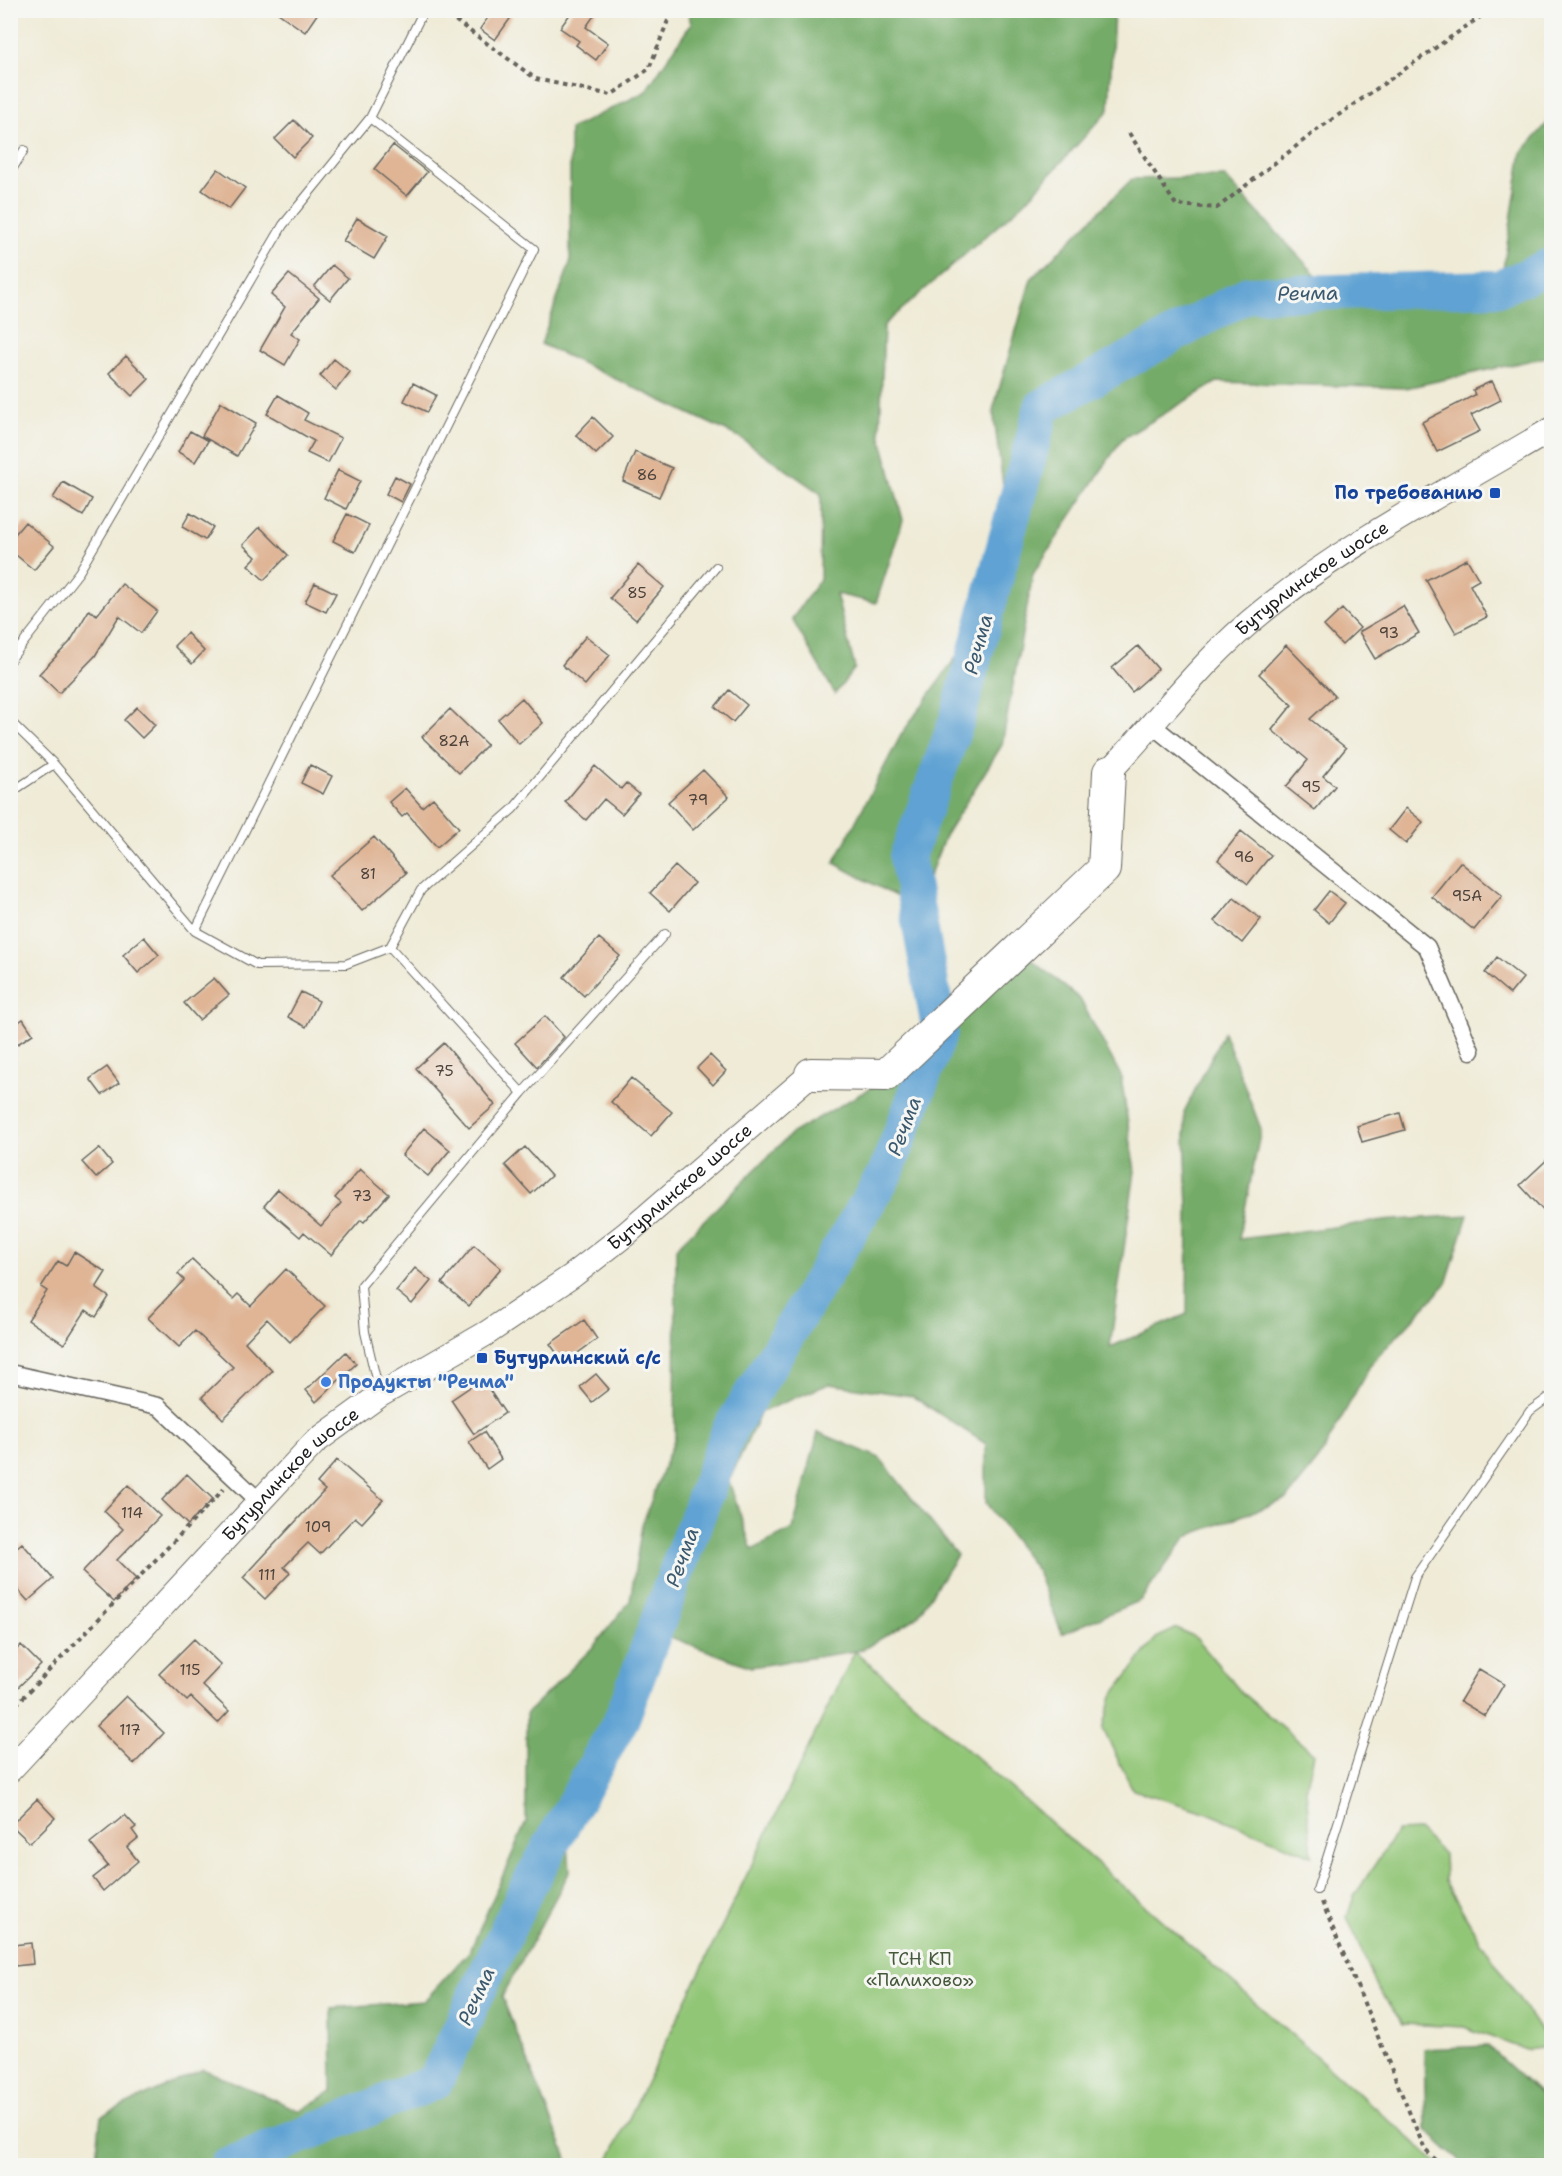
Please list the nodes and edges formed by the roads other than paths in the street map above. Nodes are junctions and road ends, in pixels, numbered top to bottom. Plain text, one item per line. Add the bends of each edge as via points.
1 (424, 10) edge
2 (370, 118) junction
3 (24, 150) dead end
4 (10, 173) edge
5 (1551, 429) edge
6 (716, 567) dead end
7 (10, 660) edge
8 (10, 722) edge
9 (1152, 725) junction
10 (54, 764) junction
11 (1109, 772) joint
12 (10, 793) edge
13 (195, 932) junction
14 (665, 934) dead end
15 (390, 947) junction
16 (1471, 1051) dead end
17 (810, 1074) joint
18 (522, 1093) junction
19 (10, 1373) edge
20 (380, 1395) junction
21 (1551, 1395) edge
22 (259, 1501) junction
23 (10, 1770) edge
24 (1317, 1890) road end

1 - 2 lane
2 - 7 lane via 283,225 79,572
2 - 13 lane via 534,249
3 - 4 lane
5 - 9 main road, Бутурлинское шоссе via 1316,571 1261,612
6 - 15 lane via 513,809 421,890
8 - 10 lane
9 - 11 main road, Бутурлинское шоссе
9 - 16 street via 1427,947
10 - 12 lane
10 - 13 lane
11 - 17 highway via 1104,869 886,1075
13 - 15 lane via 257,965 346,964
14 - 18 lane
15 - 18 lane
17 - 20 main road, Бутурлинское шоссе via 572,1276 487,1333
18 - 20 lane via 361,1286 364,1332
19 - 22 street via 158,1406
20 - 22 main road, Бутурлинское шоссе via 315,1442
21 - 24 lane via 1530,1411 1414,1576
22 - 23 main road, Бутурлинское шоссе

